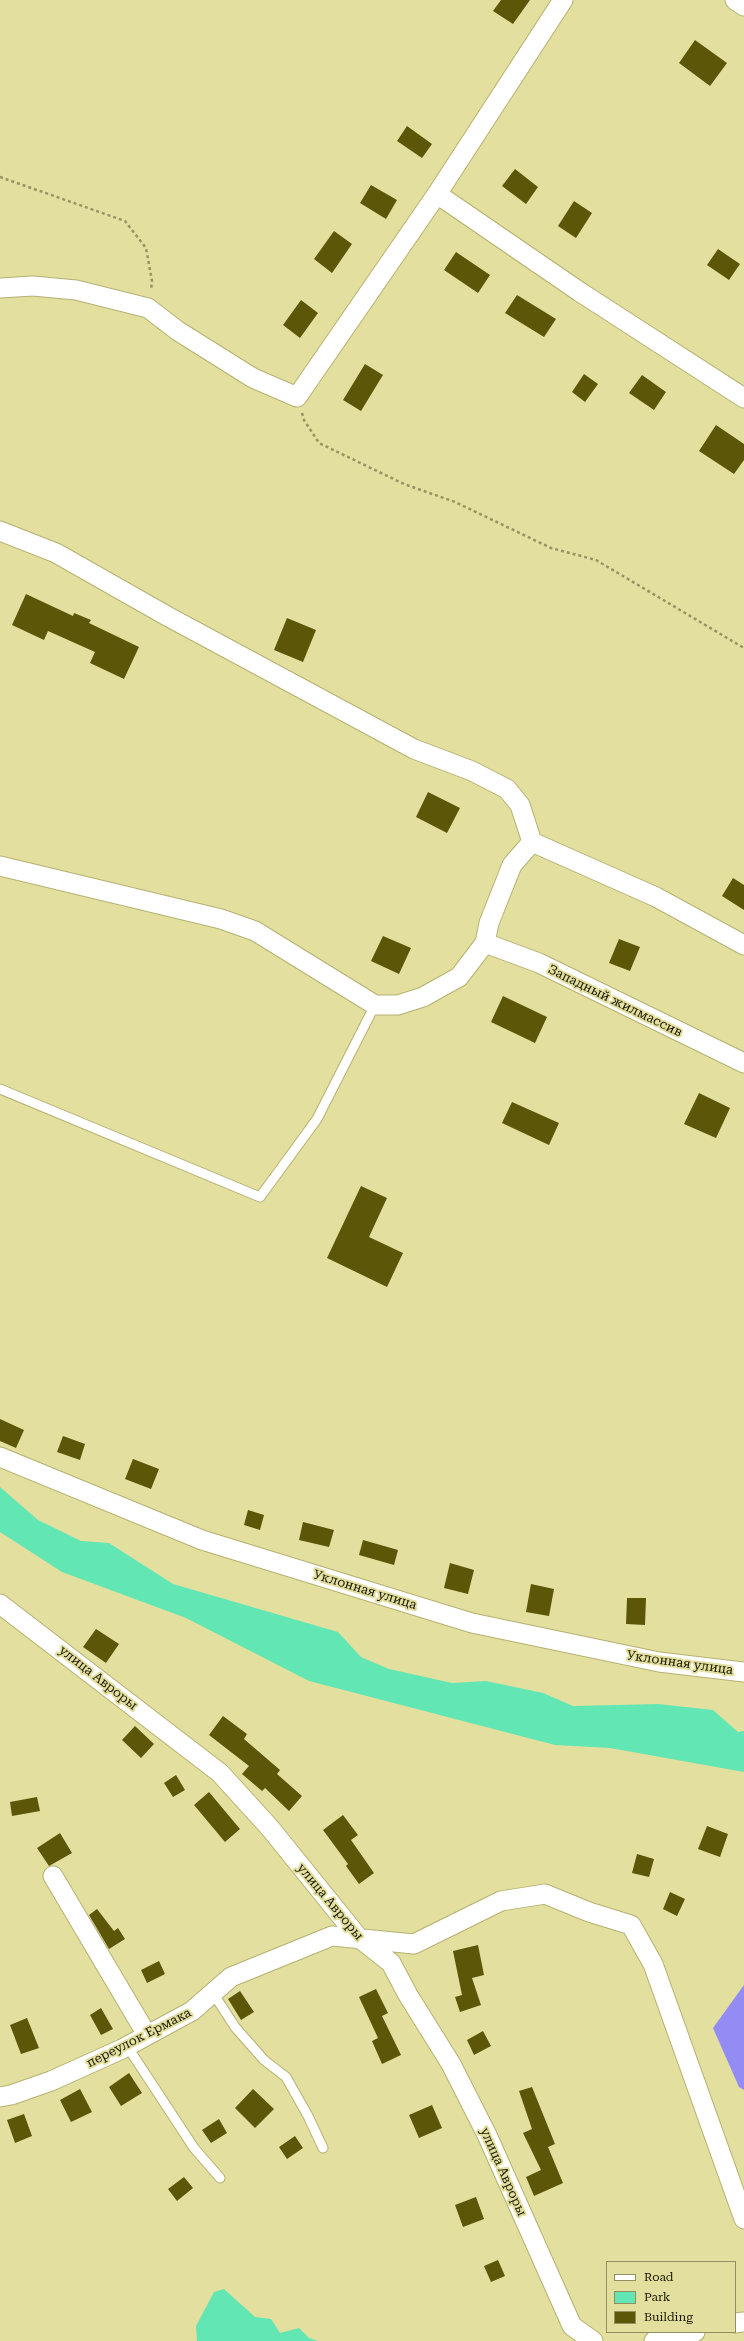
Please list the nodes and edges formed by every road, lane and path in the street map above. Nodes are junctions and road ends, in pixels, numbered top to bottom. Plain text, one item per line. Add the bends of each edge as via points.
1 (563, 0) edge
2 (735, 0) edge
3 (744, 6) edge
4 (0, 177) edge
5 (437, 194) junction
6 (0, 288) edge
7 (148, 308) junction
8 (297, 397) junction
9 (744, 398) edge
10 (0, 531) edge
11 (744, 648) edge
12 (532, 842) junction
13 (0, 866) edge
14 (485, 943) junction
15 (744, 945) edge
16 (375, 1004) junction
17 (744, 1063) edge
18 (0, 1089) edge
19 (0, 1456) edge
20 (0, 1604) edge
21 (744, 1672) edge
22 (53, 1876) dead end
23 (358, 1937) junction
24 (213, 1993) junction
25 (146, 2035) junction
26 (127, 2046) junction
27 (0, 2097) edge
28 (323, 2148) dead end
29 (220, 2178) dead end
30 (744, 2219) edge
31 (690, 2333) edge
32 (593, 2341) edge
33 (654, 2341) edge

1 - 5 street
2 - 3 street
4 - 7 path via 125,221 146,248 152,281
5 - 8 street
5 - 9 street via 580,292
6 - 7 street via 33,286 76,290
7 - 8 street via 178,331 253,378
8 - 11 path via 304,420 319,443 404,484 455,502 551,548 596,560
10 - 12 street via 56,553 414,749 472,771 507,789 520,805
12 - 14 street via 512,865 489,924
12 - 15 street via 656,897
13 - 16 street via 221,919 255,932
14 - 16 street via 459,977 417,999 398,1005
14 - 17 street, Западный жилмассив via 539,963
16 - 18 lane via 317,1119 260,1197
19 - 21 street, Уклонная улица via 202,1540 472,1623 659,1662
20 - 23 street, улица Авроры via 220,1773 270,1828
22 - 25 street
23 - 24 street, переулок Ермака via 332,1936 231,1977
23 - 30 street, переулок Ермака via 414,1944 501,1901 545,1894 589,1912 631,1925 653,1964
23 - 32 street, улица Авроры via 391,1963 451,2064 487,2135 572,2326
24 - 25 street, переулок Ермака via 192,2011
24 - 28 lane via 235,2027 264,2060 286,2077
25 - 26 street, переулок Ермака
26 - 27 street, переулок Ермака via 50,2081
26 - 29 lane via 194,2148
31 - 33 street

